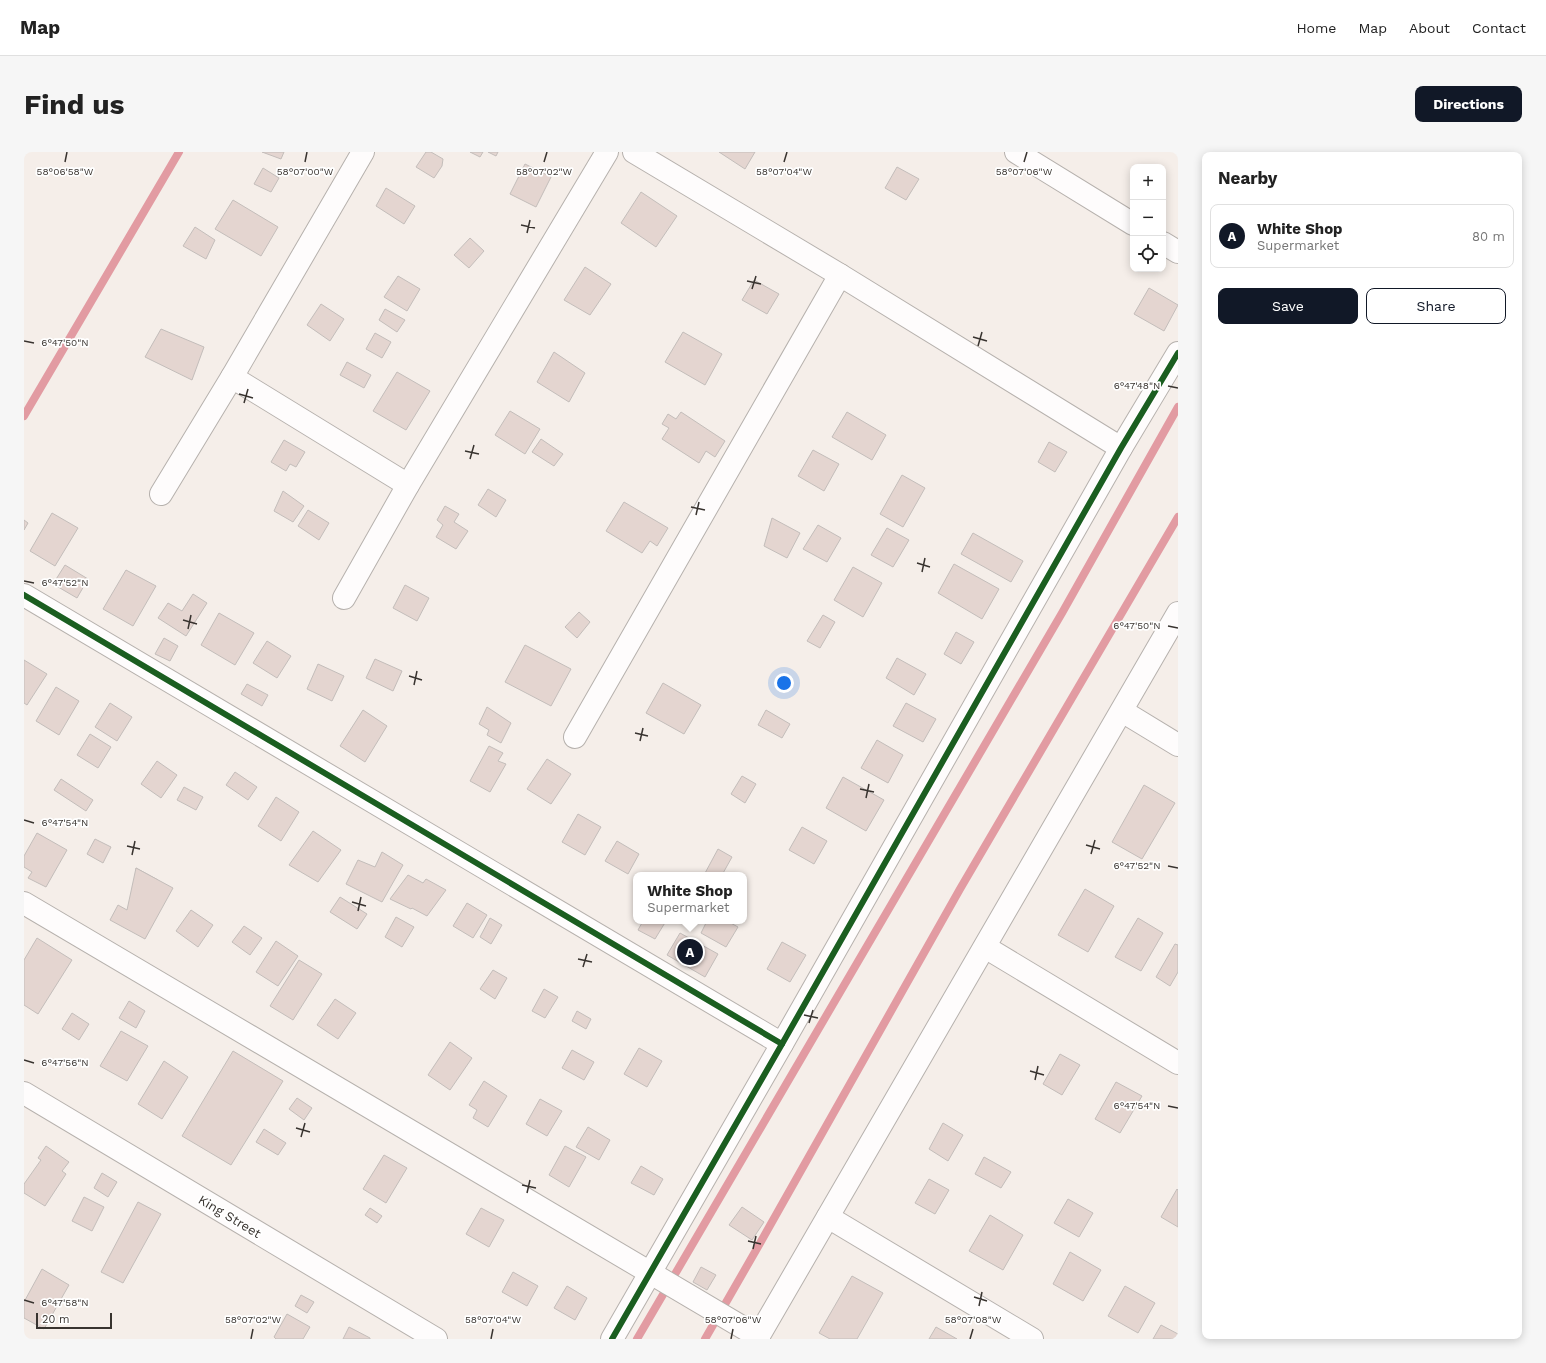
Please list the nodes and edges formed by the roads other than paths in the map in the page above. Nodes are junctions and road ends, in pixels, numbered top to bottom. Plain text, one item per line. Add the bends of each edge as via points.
1 (363, 152) edge
2 (607, 152) edge
3 (634, 152) edge
4 (1016, 152) edge
5 (1130, 222) edge
6 (1166, 245) edge
7 (1178, 252) edge
8 (840, 275) junction
9 (1178, 353) edge
10 (232, 377) junction
11 (1121, 448) junction
12 (408, 485) junction
13 (161, 494) dead end
14 (24, 595) edge
15 (344, 598) dead end
16 (1178, 613) edge
17 (1122, 711) junction
18 (575, 737) dead end
19 (1178, 745) edge
20 (24, 903) edge
21 (985, 947) junction
22 (782, 1044) junction
23 (1178, 1063) edge
24 (24, 1092) edge
25 (828, 1217) junction
26 (651, 1273) junction
27 (758, 1338) edge
28 (436, 1339) edge
29 (612, 1339) edge
30 (1032, 1339) edge

1 - 10 street
2 - 12 street
3 - 8 street
4 - 5 street
6 - 7 street
8 - 11 street
8 - 18 street
9 - 11 street
10 - 12 street
10 - 13 street
11 - 22 street
12 - 15 street
14 - 22 street
16 - 17 street
17 - 19 street
17 - 21 street
20 - 26 street
21 - 23 street
21 - 25 street
22 - 26 street
24 - 28 street, King Street
25 - 27 street
25 - 30 street
26 - 27 street
26 - 29 street

